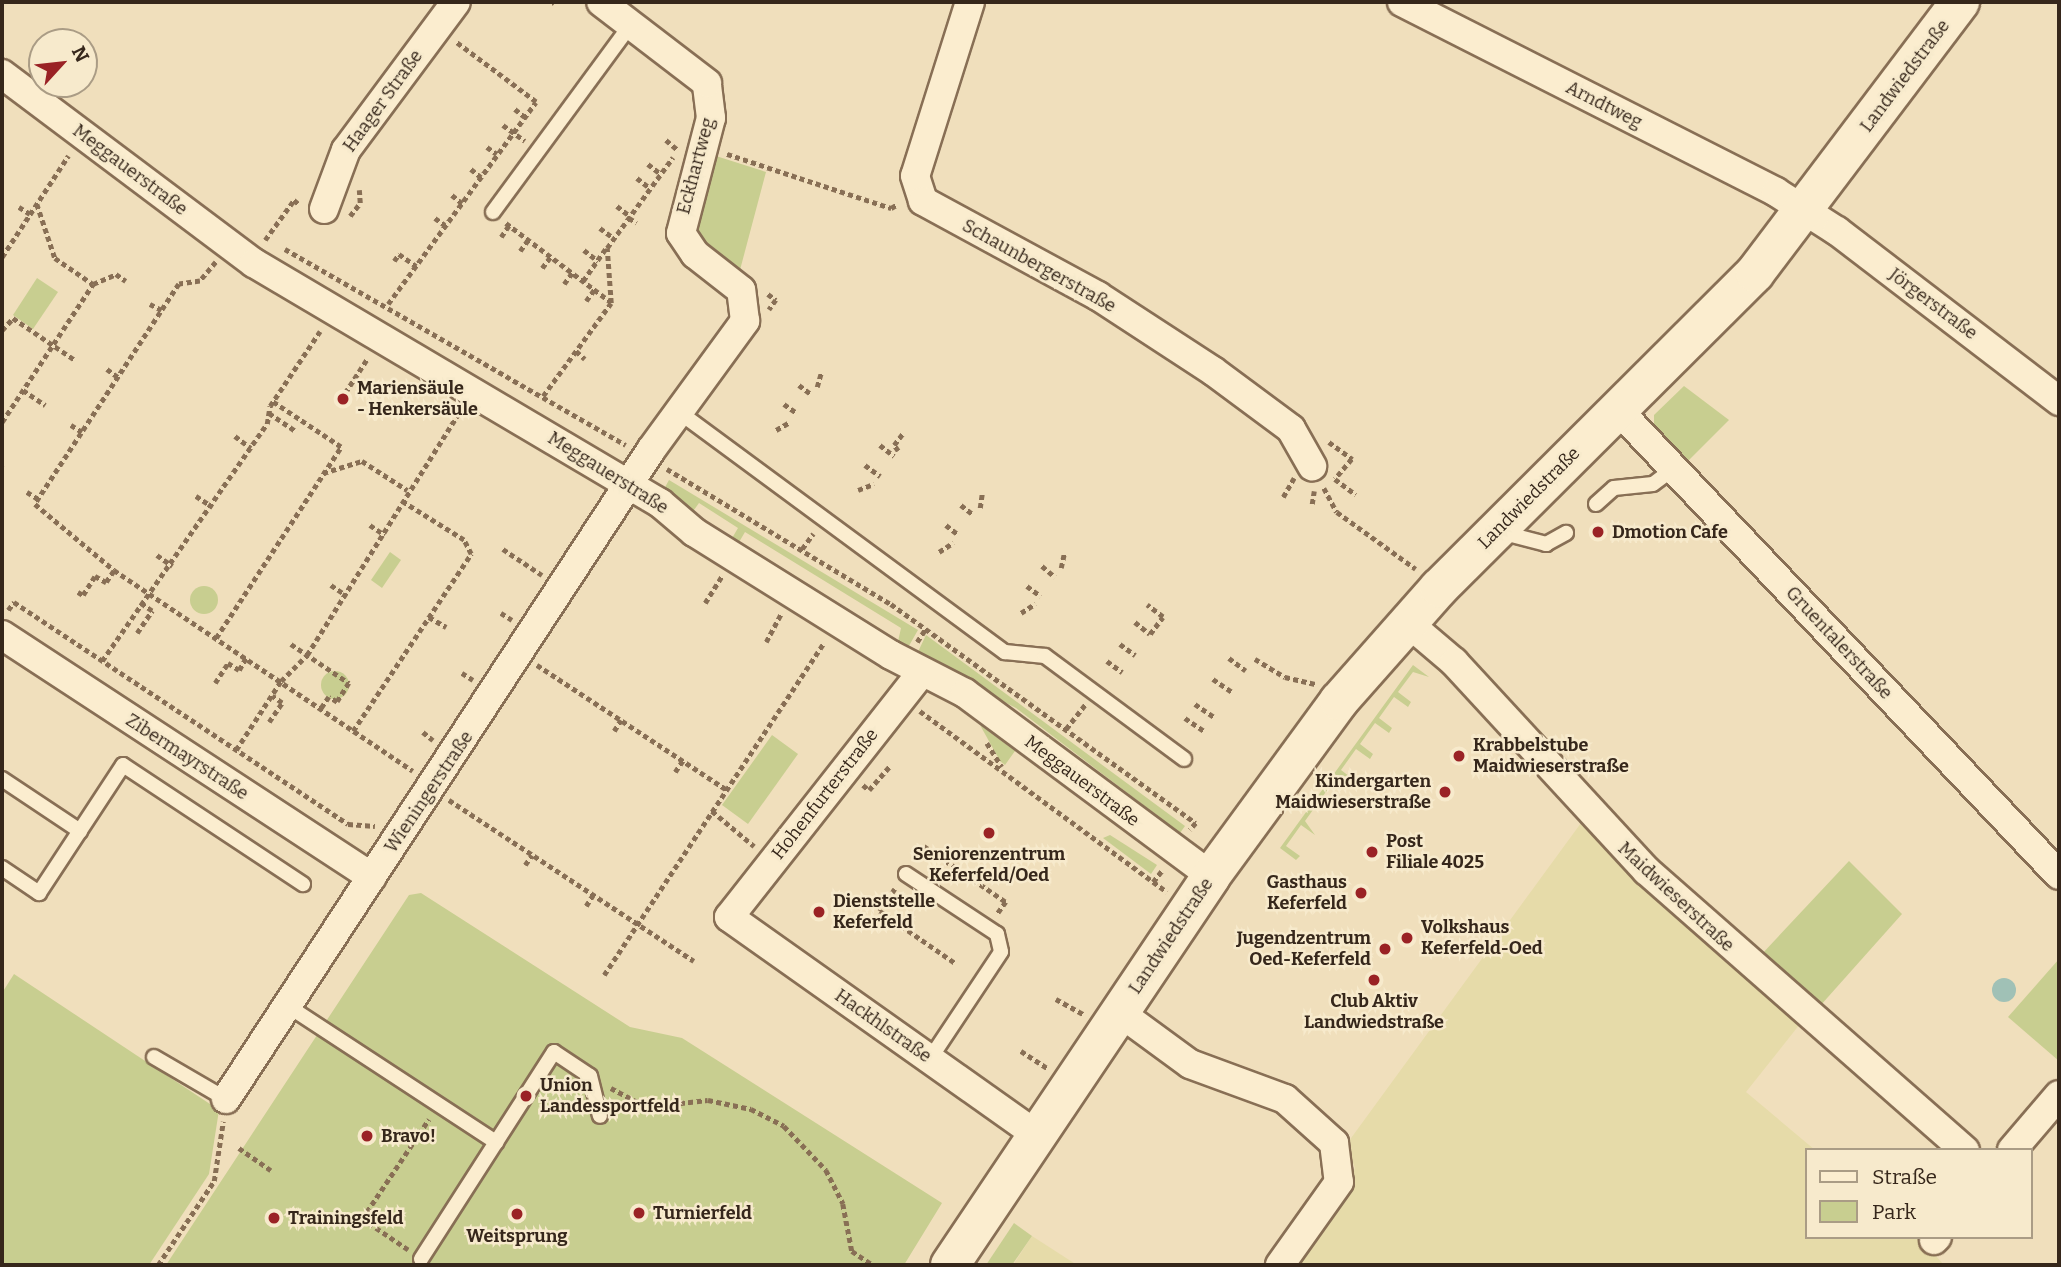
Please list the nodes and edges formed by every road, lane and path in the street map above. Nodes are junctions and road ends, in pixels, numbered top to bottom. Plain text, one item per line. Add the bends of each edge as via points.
1 (456, 2) edge
2 (604, 2) edge
3 (970, 2) edge
4 (1402, 2) edge
5 (1960, 2) edge
6 (623, 35) dead end
7 (447, 36) dead end
8 (2, 75) edge
9 (515, 109) dead end
10 (525, 117) junction
11 (503, 125) dead end
12 (513, 132) junction
13 (666, 140) dead end
14 (689, 145) junction
15 (487, 147) dead end
16 (538, 151) junction
17 (71, 152) dead end
18 (497, 154) junction
19 (648, 164) dead end
20 (471, 169) dead end
21 (661, 174) junction
22 (481, 177) junction
23 (637, 178) dead end
24 (650, 188) junction
25 (468, 194) junction
26 (918, 194) junction
27 (452, 195) dead end
28 (462, 203) junction
29 (37, 204) junction
30 (19, 206) dead end
31 (617, 206) dead end
32 (324, 209) joint
33 (1805, 211) junction
34 (493, 212) junction
35 (30, 214) junction
36 (629, 217) junction
37 (435, 218) dead end
38 (637, 223) dead end
39 (445, 225) junction
40 (509, 225) junction
41 (600, 228) dead end
42 (501, 237) dead end
43 (614, 238) junction
44 (528, 240) junction
45 (607, 248) junction
46 (583, 250) dead end
47 (520, 251) dead end
48 (2, 257) edge
49 (551, 257) junction
50 (216, 261) dead end
51 (394, 261) dead end
52 (598, 261) junction
53 (254, 262) junction
54 (415, 266) junction
55 (542, 268) dead end
56 (572, 273) junction
57 (126, 281) dead end
58 (583, 281) junction
59 (93, 284) junction
60 (564, 284) dead end
61 (594, 290) junction
62 (586, 301) dead end
63 (611, 303) junction
64 (150, 304) dead end
65 (388, 304) dead end
66 (162, 310) junction
67 (2, 330) edge
68 (320, 331) dead end
69 (53, 345) junction
70 (576, 351) junction
71 (75, 359) dead end
72 (367, 359) dead end
73 (585, 359) dead end
74 (107, 369) dead end
75 (821, 373) dead end
76 (118, 377) junction
77 (799, 385) dead end
78 (817, 387) dead end
79 (23, 390) junction
80 (345, 393) dead end
81 (811, 394) dead end
82 (543, 396) dead end
83 (2059, 401) edge
84 (273, 402) junction
85 (784, 404) dead end
86 (45, 405) dead end
87 (1619, 411) junction
88 (679, 412) junction
89 (269, 413) junction
90 (459, 413) dead end
91 (797, 413) dead end
92 (2, 422) edge
93 (790, 422) dead end
94 (71, 425) dead end
95 (776, 430) dead end
96 (296, 431) dead end
97 (82, 432) junction
98 (903, 433) dead end
99 (235, 436) dead end
100 (880, 445) dead end
101 (251, 448) junction
102 (865, 466) dead end
103 (1674, 468) junction
104 (1323, 472) junction
105 (323, 473) junction
106 (880, 476) dead end
107 (874, 484) dead end
108 (630, 485) junction
109 (407, 490) junction
110 (858, 490) dead end
111 (27, 492) dead end
112 (982, 493) dead end
113 (1356, 495) dead end
114 (196, 496) dead end
115 (38, 499) junction
116 (403, 502) junction
117 (1596, 504) dead end
118 (961, 505) dead end
119 (212, 507) junction
120 (980, 508) dead end
121 (974, 515) dead end
122 (370, 525) dead end
123 (946, 525) dead end
124 (1496, 530) junction
125 (1566, 533) dead end
126 (385, 535) junction
127 (960, 535) dead end
128 (953, 543) dead end
129 (503, 549) dead end
130 (939, 552) dead end
131 (1064, 554) dead end
132 (157, 555) dead end
133 (173, 566) junction
134 (1042, 566) dead end
135 (1062, 568) dead end
136 (114, 570) junction
137 (724, 572) dead end
138 (1424, 575) dead end
139 (1055, 577) dead end
140 (549, 579) dead end
141 (331, 584) dead end
142 (1027, 586) dead end
143 (78, 592) dead end
144 (147, 593) junction
145 (346, 595) junction
146 (1041, 596) dead end
147 (140, 603) junction
148 (705, 603) dead end
149 (1035, 604) dead end
150 (1147, 605) dead end
151 (783, 610) dead end
152 (1021, 613) dead end
153 (429, 617) junction
154 (2, 620) edge
155 (1135, 622) dead end
156 (1408, 623) junction
157 (446, 627) dead end
158 (137, 633) dead end
159 (2, 635) edge
160 (216, 638) junction
161 (826, 639) dead end
162 (766, 642) dead end
163 (291, 644) dead end
164 (1120, 644) dead end
165 (521, 654) junction
166 (307, 655) junction
167 (1135, 655) dead end
168 (246, 658) junction
169 (1228, 658) dead end
170 (1255, 659) dead end
171 (102, 661) junction
172 (1107, 661) dead end
173 (1246, 671) dead end
174 (922, 672) junction
175 (1122, 672) dead end
176 (1213, 679) dead end
177 (281, 681) junction
178 (215, 683) dead end
179 (1315, 684) dead end
180 (1232, 692) dead end
181 (1095, 693) junction
182 (272, 696) junction
183 (1195, 704) dead end
184 (321, 709) junction
185 (1214, 717) dead end
186 (1185, 718) dead end
187 (621, 720) junction
188 (269, 722) dead end
189 (1066, 729) dead end
190 (353, 731) junction
191 (614, 731) dead end
192 (1204, 731) dead end
193 (236, 750) junction
194 (1184, 759) dead end
195 (682, 760) junction
196 (891, 765) dead end
197 (1002, 767) dead end
198 (675, 772) dead end
199 (2, 779) edge
200 (424, 782) junction
201 (726, 789) junction
202 (869, 790) dead end
203 (712, 811) junction
204 (383, 827) dead end
205 (80, 831) junction
206 (532, 855) junction
207 (772, 861) junction
208 (525, 865) dead end
209 (2, 868) edge
210 (908, 870) joint
211 (1211, 876) junction
212 (2059, 876) edge
213 (372, 877) junction
214 (303, 884) dead end
215 (593, 895) junction
216 (1158, 896) dead end
217 (586, 906) dead end
218 (729, 917) joint
219 (637, 924) junction
220 (987, 928) junction
221 (694, 961) dead end
222 (604, 975) dead end
223 (1056, 999) dead end
224 (288, 1006) junction
225 (1101, 1013) junction
226 (1021, 1051) dead end
227 (154, 1057) dead end
228 (930, 1059) junction
229 (1048, 1069) dead end
230 (593, 1088) junction
231 (2059, 1095) edge
232 (226, 1099) junction
233 (439, 1104) junction
234 (600, 1116) dead end
235 (1037, 1135) junction
236 (496, 1142) junction
237 (239, 1148) dead end
238 (1963, 1148) edge
239 (2014, 1148) edge
240 (271, 1170) dead end
241 (421, 1259) joint
242 (158, 1265) edge
243 (873, 1265) edge
244 (950, 1265) edge
245 (1280, 1265) edge

1 - 32 street, Haager Straße via 346,150
2 - 14 street, Eckhartweg via 707,83 712,106
3 - 26 street via 915,176
4 - 33 street, Arndtweg
5 - 33 main road, Landwiedstraße
6 - 16 lane
7 - 10 path via 536,102
8 - 53 street, Meggauerstraße
9 - 10 path
10 - 12 path
11 - 12 path
12 - 16 path
12 - 18 path
13 - 14 path
14 - 21 path
14 - 26 path via 891,208
14 - 88 street, Eckhartweg via 681,233 695,254 741,290 748,310
15 - 18 path
16 - 34 lane
17 - 29 path
18 - 22 path
19 - 21 path
20 - 22 path
21 - 24 path
22 - 25 path
23 - 24 path
24 - 36 path
25 - 28 path
25 - 34 path
26 - 104 street, Schaunbergerstraße via 1098,296 1213,371 1291,429
27 - 28 path
28 - 39 path
29 - 35 path
29 - 59 path via 55,258
30 - 35 path
31 - 36 path
32 - 53 path via 316,218 294,200
33 - 83 street, Jörgerstraße
33 - 87 main road, Landwiedstraße via 1755,273
34 - 40 path
35 - 48 path
36 - 38 path
36 - 43 path
37 - 39 path
39 - 54 path
40 - 42 path
40 - 44 path
41 - 43 path
43 - 45 path
44 - 47 path
44 - 49 path
45 - 52 path
45 - 63 path
46 - 52 path
49 - 55 path
49 - 56 path
50 - 66 path via 200,281 179,284
51 - 54 path via 399,254
52 - 58 path
53 - 108 street, Meggauerstraße
54 - 65 path
56 - 58 path
56 - 60 path
57 - 59 path via 116,274
58 - 61 path
59 - 69 path
61 - 62 path
61 - 63 path
63 - 70 path
64 - 66 path
66 - 76 path
67 - 69 path via 13,318
68 - 84 path
69 - 71 path
69 - 79 path
70 - 73 path
70 - 82 path
72 - 80 path
74 - 76 path
75 - 78 path
76 - 97 path
77 - 81 path
79 - 86 path
79 - 92 path
84 - 89 path
84 - 105 path via 341,447
85 - 91 path
87 - 103 street, Gruentalerstraße
87 - 124 main road, Landwiedstraße
88 - 108 street, Eckhartweg
88 - 181 lane via 1005,652 1045,656
89 - 96 path
89 - 101 path
90 - 109 path
93 - 95 path
94 - 97 path
97 - 115 path
98 - 100 path via 894,445 896,454
99 - 101 path
101 - 119 path
102 - 106 path
103 - 117 lane via 1653,484 1614,488
103 - 212 street, Gruentalerstraße
104 - 113 path
104 - 138 path via 1337,512
105 - 109 path via 362,461
105 - 160 path
107 - 110 path
108 - 165 street, Wieningerstraße
108 - 174 street, Meggauerstraße via 694,532
109 - 116 path
111 - 115 path
112 - 120 path
114 - 119 path
115 - 136 path via 35,504 76,536 73,541
116 - 126 path
116 - 153 path via 464,540 471,554
118 - 121 path
119 - 133 path
122 - 126 path
123 - 127 path
124 - 125 lane via 1546,544
124 - 156 main road, Landwiedstraße
126 - 145 path
128 - 130 path
129 - 140 path
131 - 135 path
132 - 133 path
133 - 144 path
134 - 139 path
136 - 143 path via 106,582 95,576 83,595
136 - 144 path
137 - 148 path
141 - 145 path
142 - 146 path
144 - 147 path
144 - 160 path
145 - 166 path
147 - 158 path via 152,611
147 - 171 path
149 - 152 path
150 - 155 path via 1163,617 1150,634
151 - 162 path
153 - 157 path
153 - 190 path
154 - 171 path via 13,602
156 - 211 main road, Landwiedstraße via 1339,701
156 - 238 street, Maidwieserstraße via 1454,663 1647,871
159 - 213 street, Zibermayrstraße
160 - 168 path
161 - 201 path
163 - 166 path
164 - 167 path
165 - 187 path
165 - 200 street, Wieningerstraße
166 - 177 path
166 - 184 path via 349,683 337,702 329,697
168 - 177 path
168 - 178 path via 239,670 228,663
169 - 173 path
170 - 179 path via 1285,677
171 - 193 path
172 - 175 path
174 - 207 street, Hohenfurterstraße
174 - 211 street, Meggauerstraße via 965,693
176 - 180 path
177 - 182 path
177 - 184 path
181 - 189 path
181 - 194 lane
182 - 188 path via 282,703
182 - 193 path
183 - 185 path
184 - 190 path
186 - 192 path
187 - 191 path
187 - 195 path
190 - 200 path
193 - 204 path via 348,824
195 - 198 path
195 - 201 path
196 - 202 path
197 - 216 path via 1153,882
199 - 205 lane
200 - 206 path
200 - 213 street, Wieningerstraße
201 - 203 path
203 - 207 path
203 - 219 path
205 - 209 lane via 39,893
205 - 214 lane via 123,765
206 - 208 path
206 - 215 path
207 - 218 street, Hohenfurterstraße
210 - 220 lane
210 - 220 path via 924,846 1006,902
211 - 225 main road, Landwiedstraße
213 - 224 street, Wieningerstraße
215 - 217 path
215 - 219 path
218 - 228 street, Hackhlstraße
219 - 221 path
219 - 222 path
220 - 228 lane via 997,934 1001,952
223 - 225 path
224 - 232 street, Wieningerstraße
224 - 233 lane
225 - 235 main road, Landwiedstraße
225 - 245 street, Landwiedstraße via 1190,1064 1285,1099 1334,1143 1341,1170 1331,1200
226 - 229 path
227 - 232 lane
228 - 235 street, Hackhlstraße
230 - 234 lane
230 - 236 lane via 590,1076 554,1052
230 - 243 path via 619,1088 646,1107 708,1100 771,1118 826,1170 843,1204 852,1251
231 - 239 street
232 - 242 path via 214,1181
233 - 236 lane
233 - 241 path via 362,1219
235 - 244 main road, Landwiedstraße
236 - 241 lane
237 - 240 path

